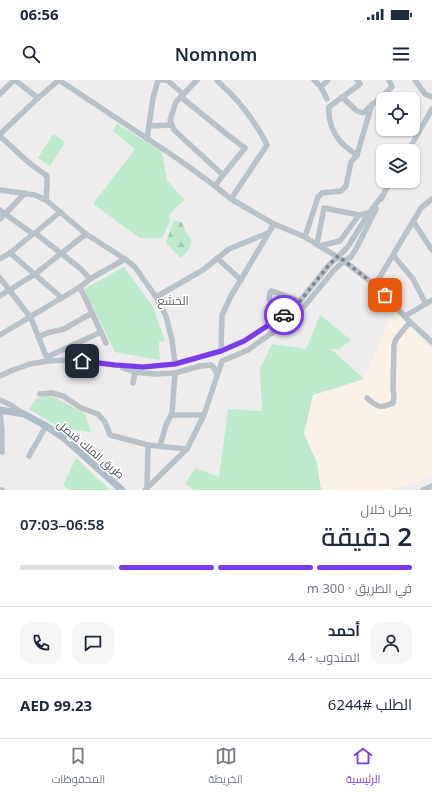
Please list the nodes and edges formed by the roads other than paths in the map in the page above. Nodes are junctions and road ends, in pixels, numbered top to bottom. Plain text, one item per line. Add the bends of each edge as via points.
1 (14, 80) edge
2 (59, 80) edge
3 (159, 80) edge
4 (197, 80) edge
5 (217, 80) edge
6 (314, 80) edge
7 (328, 80) edge
8 (357, 80) edge
9 (389, 80) edge
10 (415, 80) edge
11 (321, 87) junction
12 (0, 94) edge
13 (182, 96) junction
14 (342, 97) junction
15 (432, 97) edge
16 (38, 98) junction
17 (327, 99) dead end
18 (372, 104) junction
19 (432, 109) edge
20 (172, 125) junction
21 (149, 126) junction
22 (0, 135) edge
23 (147, 139) junction
24 (412, 144) edge
25 (357, 156) junction
26 (223, 175) junction
27 (215, 186) junction
28 (387, 188) edge
29 (0, 190) edge
30 (25, 193) junction
31 (382, 196) junction
32 (231, 199) junction
33 (432, 199) edge
34 (46, 200) junction
35 (0, 210) edge
36 (60, 212) junction
37 (369, 213) junction
38 (5, 214) junction
39 (359, 215) junction
40 (0, 219) edge
41 (413, 221) junction
42 (274, 224) junction
43 (268, 233) junction
44 (34, 234) junction
45 (86, 234) junction
46 (305, 237) junction
47 (318, 245) junction
48 (0, 250) edge
49 (432, 250) edge
50 (62, 253) junction
51 (8, 254) junction
52 (393, 255) junction
53 (338, 256) junction
54 (217, 258) junction
55 (0, 259) edge
56 (124, 259) junction
57 (344, 261) junction
58 (35, 274) junction
59 (0, 278) edge
60 (90, 280) junction
61 (241, 280) junction
62 (375, 285) junction
63 (80, 288) junction
64 (9, 290) junction
65 (0, 296) edge
66 (156, 297) junction
67 (62, 298) junction
68 (432, 300) edge
69 (300, 301) junction
70 (426, 304) junction
71 (92, 313) junction
72 (405, 316) junction
73 (31, 318) junction
74 (275, 321) junction
75 (410, 322) junction
76 (101, 332) junction
77 (0, 335) edge
78 (38, 337) junction
79 (432, 342) edge
80 (106, 343) dead end
81 (221, 351) junction
82 (48, 359) junction
83 (175, 364) junction
84 (115, 365) junction
85 (135, 372) junction
86 (175, 373) junction
87 (217, 374) junction
88 (0, 376) edge
89 (133, 383) dead end
90 (40, 394) dead end
91 (367, 398) dead end
92 (0, 400) edge
93 (0, 410) edge
94 (24, 414) junction
95 (172, 415) junction
96 (204, 415) junction
97 (46, 426) junction
98 (148, 445) junction
99 (160, 446) junction
100 (187, 448) junction
101 (2, 452) dead end
102 (29, 456) dead end
103 (432, 486) edge
104 (146, 489) edge
105 (122, 490) edge
106 (423, 490) edge

1 - 12 street
1 - 16 street
2 - 16 street
2 - 23 street
3 - 13 street via 167,80
3 - 21 street via 153,98
4 - 13 street
5 - 32 street via 250,117 267,145
6 - 11 street
7 - 11 street
8 - 14 street via 360,84
9 - 18 street via 392,87
10 - 15 street via 425,94
11 - 17 street
13 - 20 street via 176,102 170,120
13 - 26 street via 245,148
14 - 18 street via 357,111 363,113
14 - 25 street via 329,107 328,115 331,126 340,140
16 - 22 street
18 - 25 street
19 - 24 street
20 - 21 street
20 - 26 street via 174,130
21 - 23 street
22 - 34 street via 47,176
23 - 27 street
25 - 46 street via 351,162 346,186 341,191 318,197
26 - 27 street
27 - 32 street
28 - 31 street
29 - 30 street
30 - 34 street
30 - 38 street
31 - 37 street
31 - 57 street via 351,258
32 - 42 street
33 - 41 street via 421,208
34 - 36 street
35 - 38 street
36 - 44 street
36 - 45 street
37 - 39 street
37 - 53 street via 349,245
38 - 40 street
38 - 44 street
39 - 47 street via 340,241
39 - 47 street via 324,208
41 - 49 street
41 - 52 street
42 - 43 street
42 - 46 street
43 - 54 street via 229,249
43 - 61 street
44 - 50 street
44 - 51 street
45 - 50 street
45 - 56 street
46 - 47 street
47 - 53 street
48 - 51 street
50 - 58 street
50 - 60 street
51 - 55 street
51 - 58 street
52 - 62 street
52 - 70 street via 413,279
53 - 57 street
53 - 69 street
54 - 61 street
54 - 66 street via 203,270
56 - 60 street
56 - 66 street via 135,267
57 - 62 street
57 - 87 street via 293,318 248,350 222,361
58 - 64 street
58 - 67 street
59 - 64 street
60 - 63 street
61 - 81 street via 222,315
62 - 72 street
63 - 67 street
63 - 71 street
64 - 65 street
64 - 73 street
66 - 83 street via 166,316
67 - 73 street
68 - 70 street
69 - 74 street
69 - 74 street via 272,291 269,299
70 - 72 street
71 - 76 street
71 - 78 street via 64,329
72 - 75 street
73 - 77 street
73 - 78 street
74 - 81 street via 244,341
75 - 79 street
75 - 91 street via 394,345 393,404 380,407
76 - 80 street
76 - 82 street
78 - 82 street
81 - 83 street
82 - 84 street
82 - 88 street
83 - 84 street via 143,367
84 - 85 street
85 - 86 street
85 - 89 street
86 - 87 street via 211,365
86 - 95 street
87 - 96 street
90 - 98 street via 52,393 63,396 81,408 98,414 105,422 110,435
92 - 94 street
93 - 94 main road, طريق الملك فيصل
93 - 101 street
94 - 97 main road, طريق الملك فيصل
95 - 96 street
95 - 99 street
96 - 100 street
97 - 102 street
97 - 105 main road, طريق الملك فيصل via 64,438
98 - 99 street
98 - 104 street
99 - 100 street
100 - 104 street
103 - 106 street

